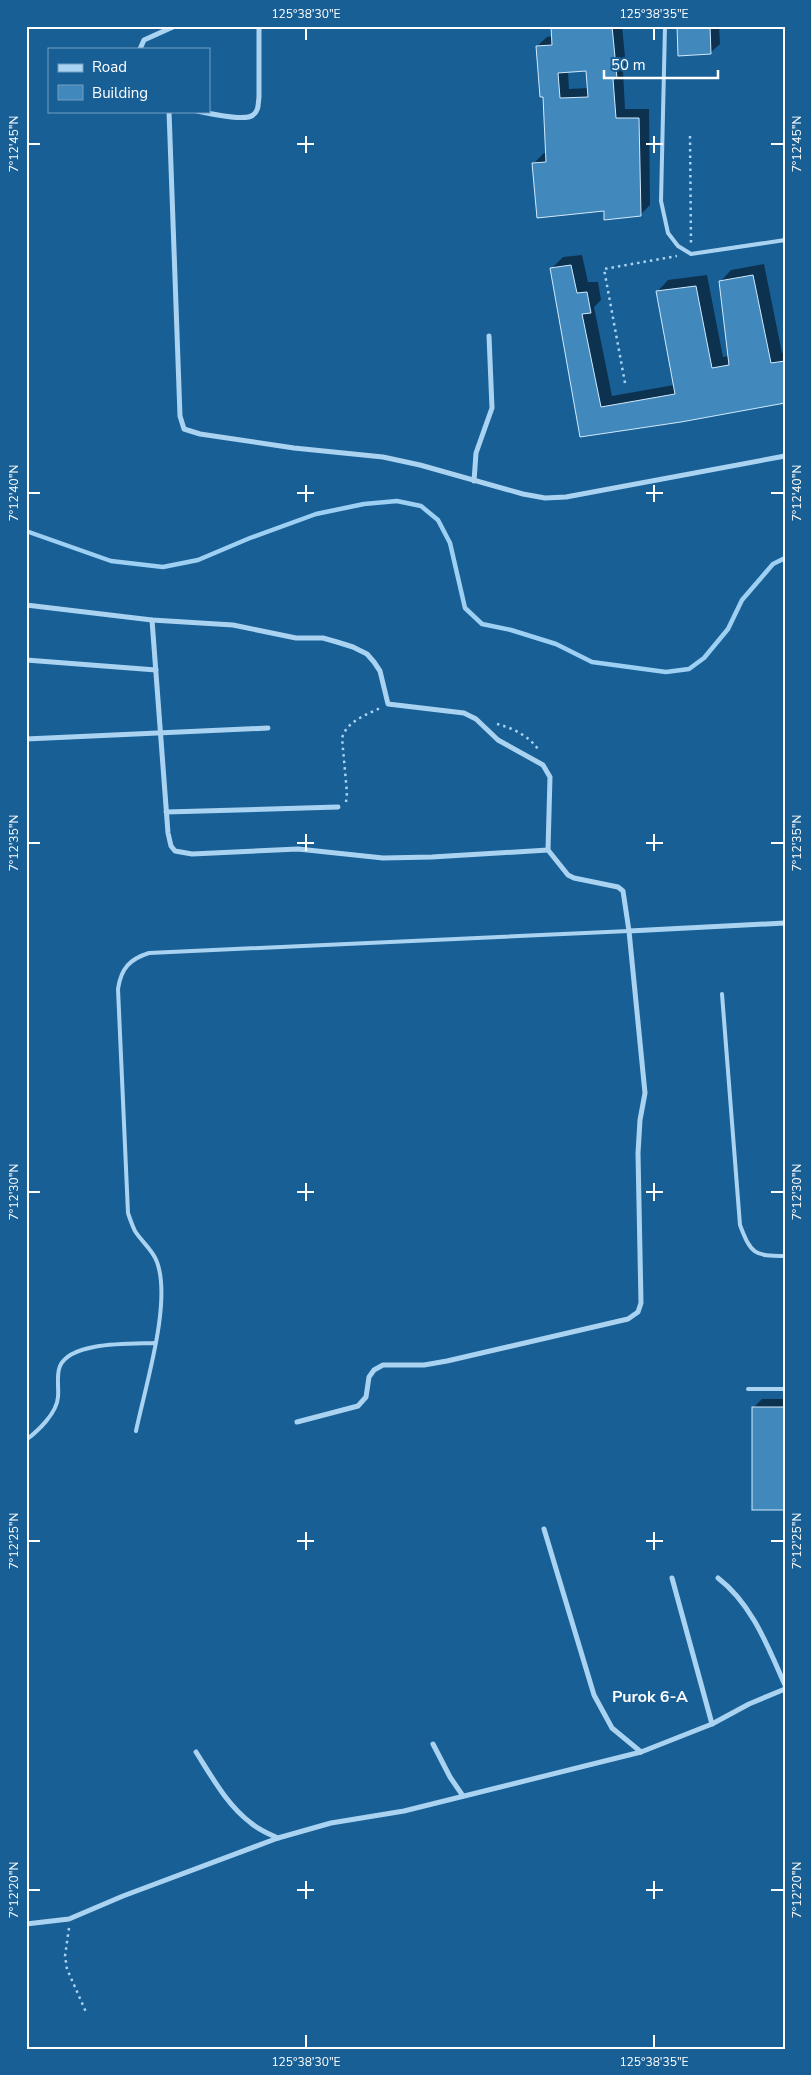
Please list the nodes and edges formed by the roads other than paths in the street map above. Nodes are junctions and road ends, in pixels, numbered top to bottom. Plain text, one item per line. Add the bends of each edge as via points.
1 (175, 26) edge
2 (259, 26) edge
3 (665, 26) edge
4 (140, 48) edge
5 (169, 112) edge
6 (203, 112) edge
7 (785, 240) edge
8 (489, 336) dead end
9 (785, 456) edge
10 (474, 481) junction
11 (26, 605) edge
12 (152, 620) junction
13 (26, 660) edge
14 (156, 670) junction
15 (268, 728) dead end
16 (159, 733) junction
17 (26, 739) edge
18 (338, 807) road end
19 (166, 812) junction
20 (548, 850) junction
21 (785, 923) edge
22 (629, 931) junction
23 (722, 994) dead end
24 (785, 1256) edge
25 (155, 1343) junction
26 (748, 1389) dead end
27 (785, 1389) edge
28 (297, 1422) dead end
29 (136, 1430) dead end
30 (26, 1440) edge
31 (544, 1528) dead end
32 (672, 1578) dead end
33 (718, 1578) dead end
34 (785, 1685) edge
35 (785, 1689) edge
36 (712, 1724) junction
37 (433, 1744) dead end
38 (196, 1752) dead end
39 (642, 1752) junction
40 (463, 1796) junction
41 (278, 1838) junction
42 (26, 1924) edge

1 - 4 street via 144,40
2 - 6 street via 259,97 255,114 242,118
3 - 7 lane via 661,201 668,232 678,246 691,254
5 - 10 street via 180,416 184,429 294,448 383,457
8 - 10 street via 492,402 476,453
9 - 10 street via 545,498
11 - 12 street
12 - 14 street
12 - 20 street via 233,626 296,638 323,638 367,654 380,671 388,704 464,713 476,718 498,740 542,764 550,777
13 - 14 street
14 - 16 street
15 - 16 street
16 - 17 street
16 - 19 street
18 - 19 street
19 - 20 street via 171,846 182,853 298,849 383,858
20 - 22 street via 568,875 623,891
21 - 22 street
22 - 25 lane via 149,953 135,957 126,966 118,988 128,1213 134,1229 156,1259 160,1272 160,1314
22 - 28 street via 645,1093 638,1153 641,1303 638,1312 628,1319 447,1361 424,1365 383,1365 369,1377 366,1396 358,1406
23 - 24 lane via 740,1225 747,1244 756,1254
25 - 29 lane
25 - 30 lane via 109,1345 83,1350 66,1358 60,1367 58,1399 50,1415
26 - 27 lane
31 - 39 street via 594,1695 612,1728
32 - 36 street
33 - 34 street via 748,1610
35 - 36 street
36 - 39 street
37 - 40 street
38 - 41 street via 238,1812
39 - 40 street
40 - 41 street
41 - 42 street via 69,1919

